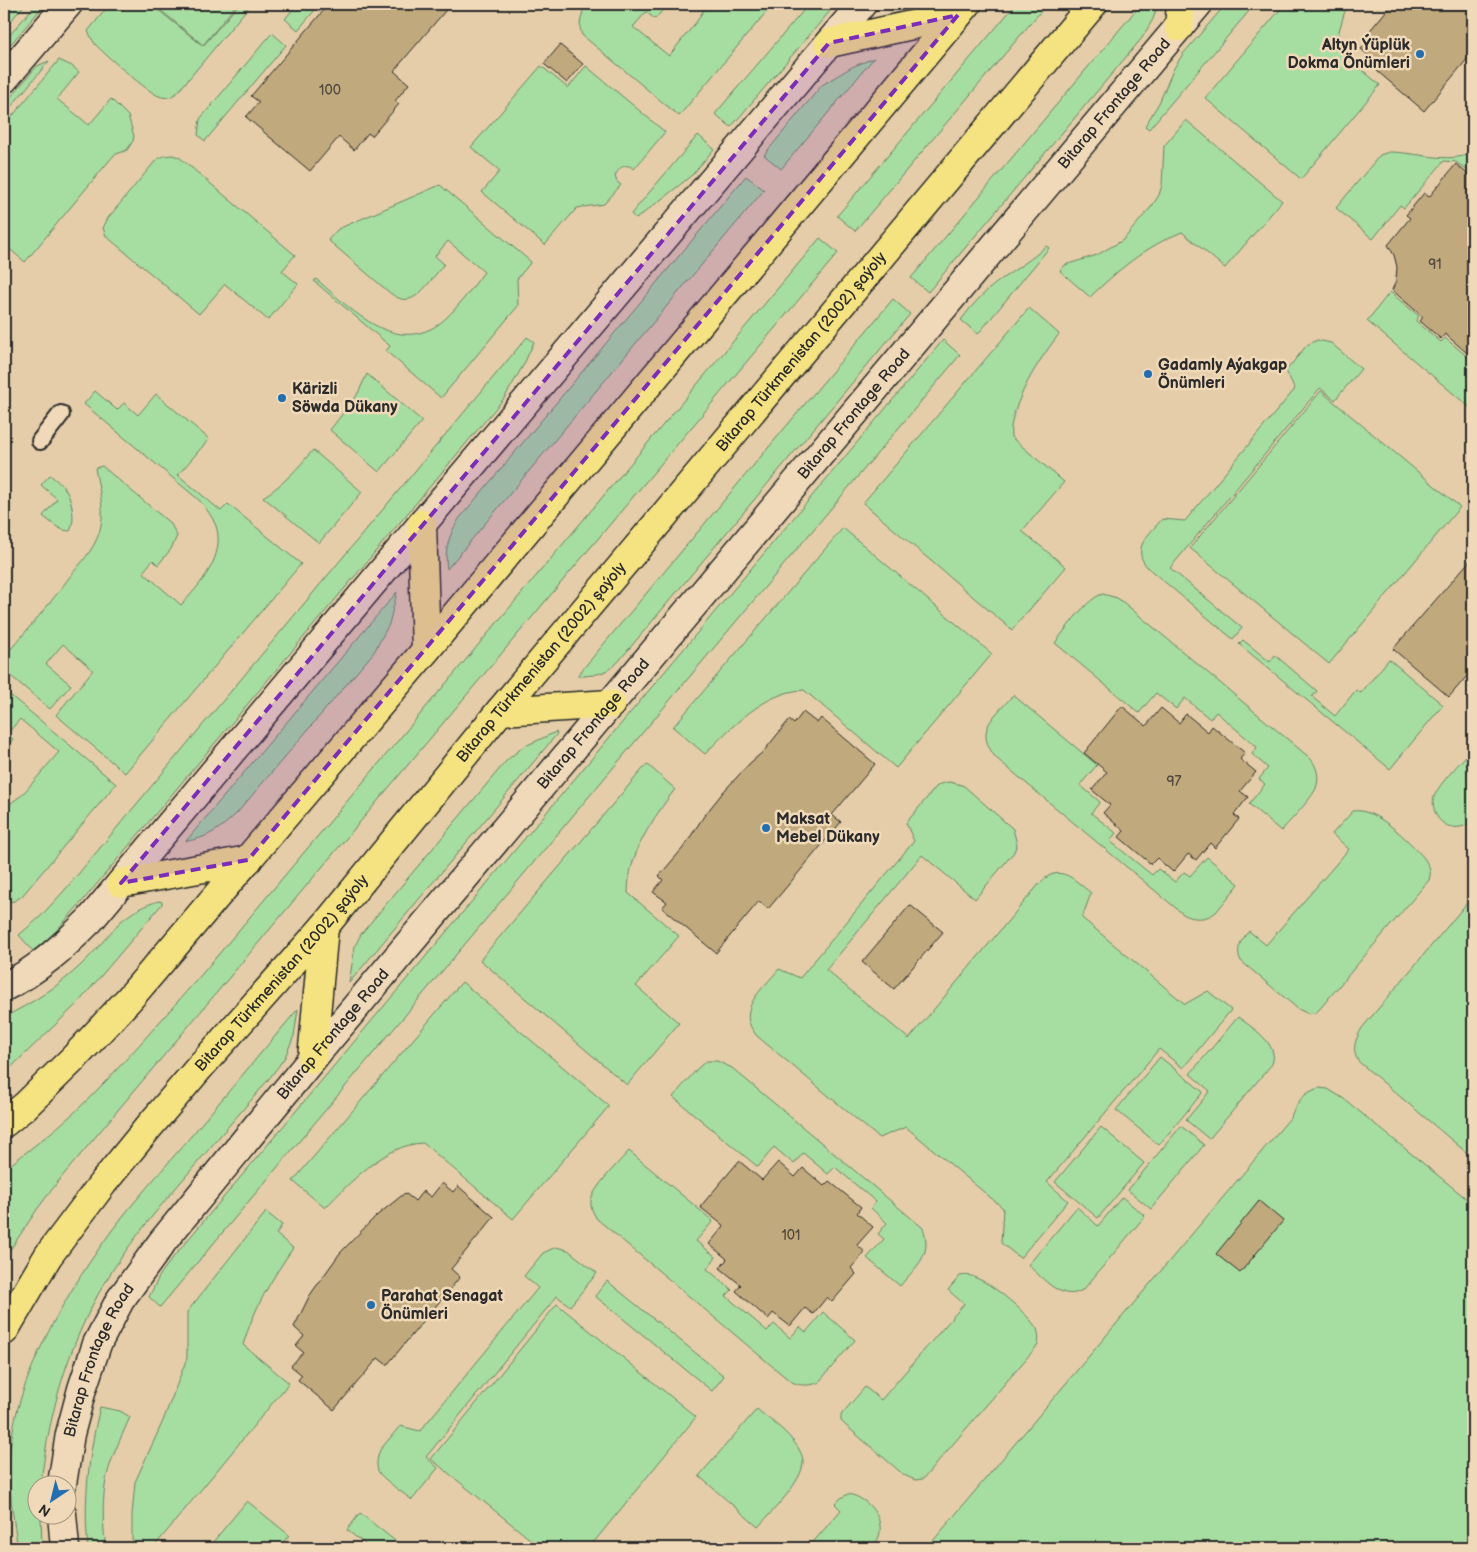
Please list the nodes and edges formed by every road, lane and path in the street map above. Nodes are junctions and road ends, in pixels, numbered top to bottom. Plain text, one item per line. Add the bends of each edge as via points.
1 (68, 4) edge
2 (862, 4) edge
3 (1093, 4) edge
4 (1198, 4) edge
5 (963, 9) edge
6 (1180, 15) edge
7 (829, 42) junction
8 (4, 79) edge
9 (61, 414) dead end
10 (40, 441) dead end
11 (422, 524) junction
12 (426, 650) junction
13 (611, 704) junction
14 (500, 710) junction
15 (248, 860) junction
16 (121, 883) junction
17 (324, 927) junction
18 (4, 988) edge
19 (312, 1059) junction
20 (4, 1123) edge
21 (4, 1331) edge
22 (64, 1474) edge
23 (63, 1524) edge
24 (65, 1548) edge

1 - 8 street
2 - 7 street
3 - 14 main road, Bitarap Türkmenistan (2002) şaýoly
4 - 6 street, Bitarap Frontage Road
5 - 7 main road
5 - 12 main road
6 - 13 street, Bitarap Frontage Road
7 - 11 street
9 - 10 lane
11 - 12 main road
11 - 16 street
12 - 15 main road
13 - 14 main road
13 - 19 street, Bitarap Frontage Road
14 - 17 main road, Bitarap Türkmenistan (2002) şaýoly
15 - 16 main road
15 - 20 main road via 129,1000 74,1058
16 - 18 street via 65,944
17 - 19 main road
17 - 21 main road, Bitarap Türkmenistan (2002) şaýoly via 103,1183 48,1256
19 - 22 street, Bitarap Frontage Road via 163,1241 120,1300 97,1344 82,1389
23 - 24 street

